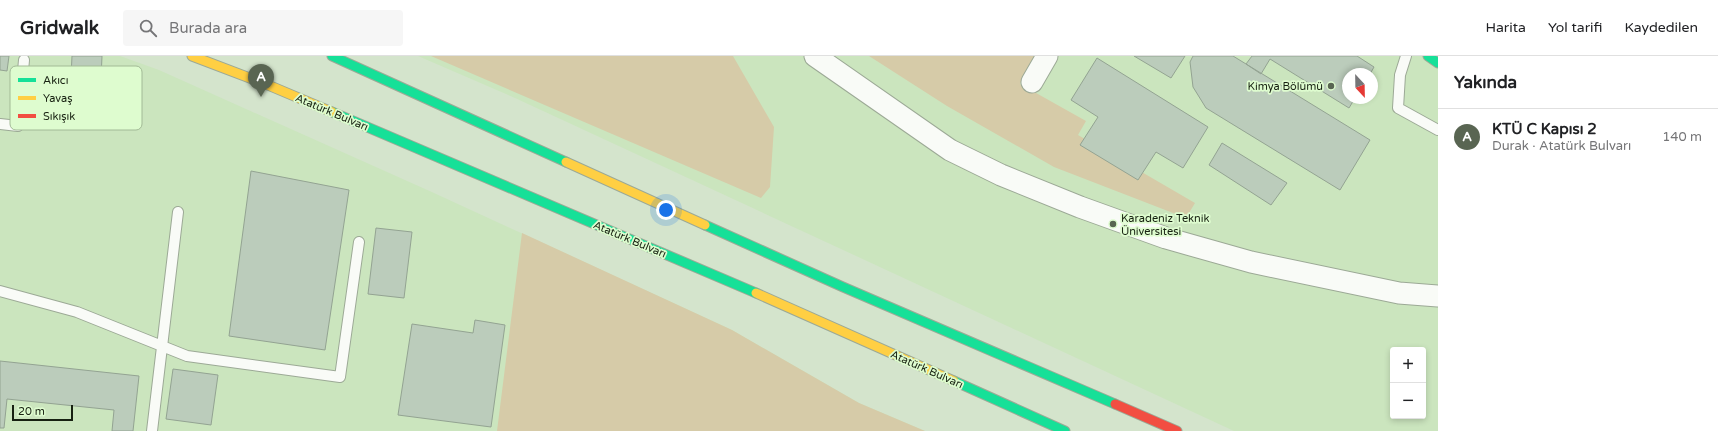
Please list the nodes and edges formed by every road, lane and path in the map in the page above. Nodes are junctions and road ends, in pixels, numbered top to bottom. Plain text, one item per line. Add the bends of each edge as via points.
1 (192, 56) edge
2 (332, 56) edge
3 (815, 56) edge
4 (1048, 56) edge
5 (1406, 56) edge
6 (1428, 56) edge
7 (24, 60) dead end
8 (1438, 63) edge
9 (23, 66) edge
10 (1032, 82) dead end
11 (0, 124) edge
12 (10, 125) edge
13 (1438, 130) edge
14 (178, 212) dead end
15 (359, 242) dead end
16 (0, 291) edge
17 (1438, 296) edge
18 (817, 319) junction
19 (162, 346) junction
20 (962, 395) dead end
21 (152, 431) edge
22 (1065, 431) edge
23 (1176, 431) edge

1 - 18 main road, Atatürk Bulvarı via 268,85
2 - 23 main road via 843,287
3 - 17 street via 950,150 1001,175 1080,207 1166,238 1251,262 1399,293
4 - 10 street
5 - 13 lane via 1400,75 1398,108
6 - 8 main road
7 - 9 lane
11 - 12 lane
14 - 19 lane
15 - 19 lane via 340,377 187,356
16 - 19 lane via 77,312
18 - 20 main road
18 - 22 main road, Atatürk Bulvarı
19 - 21 lane

